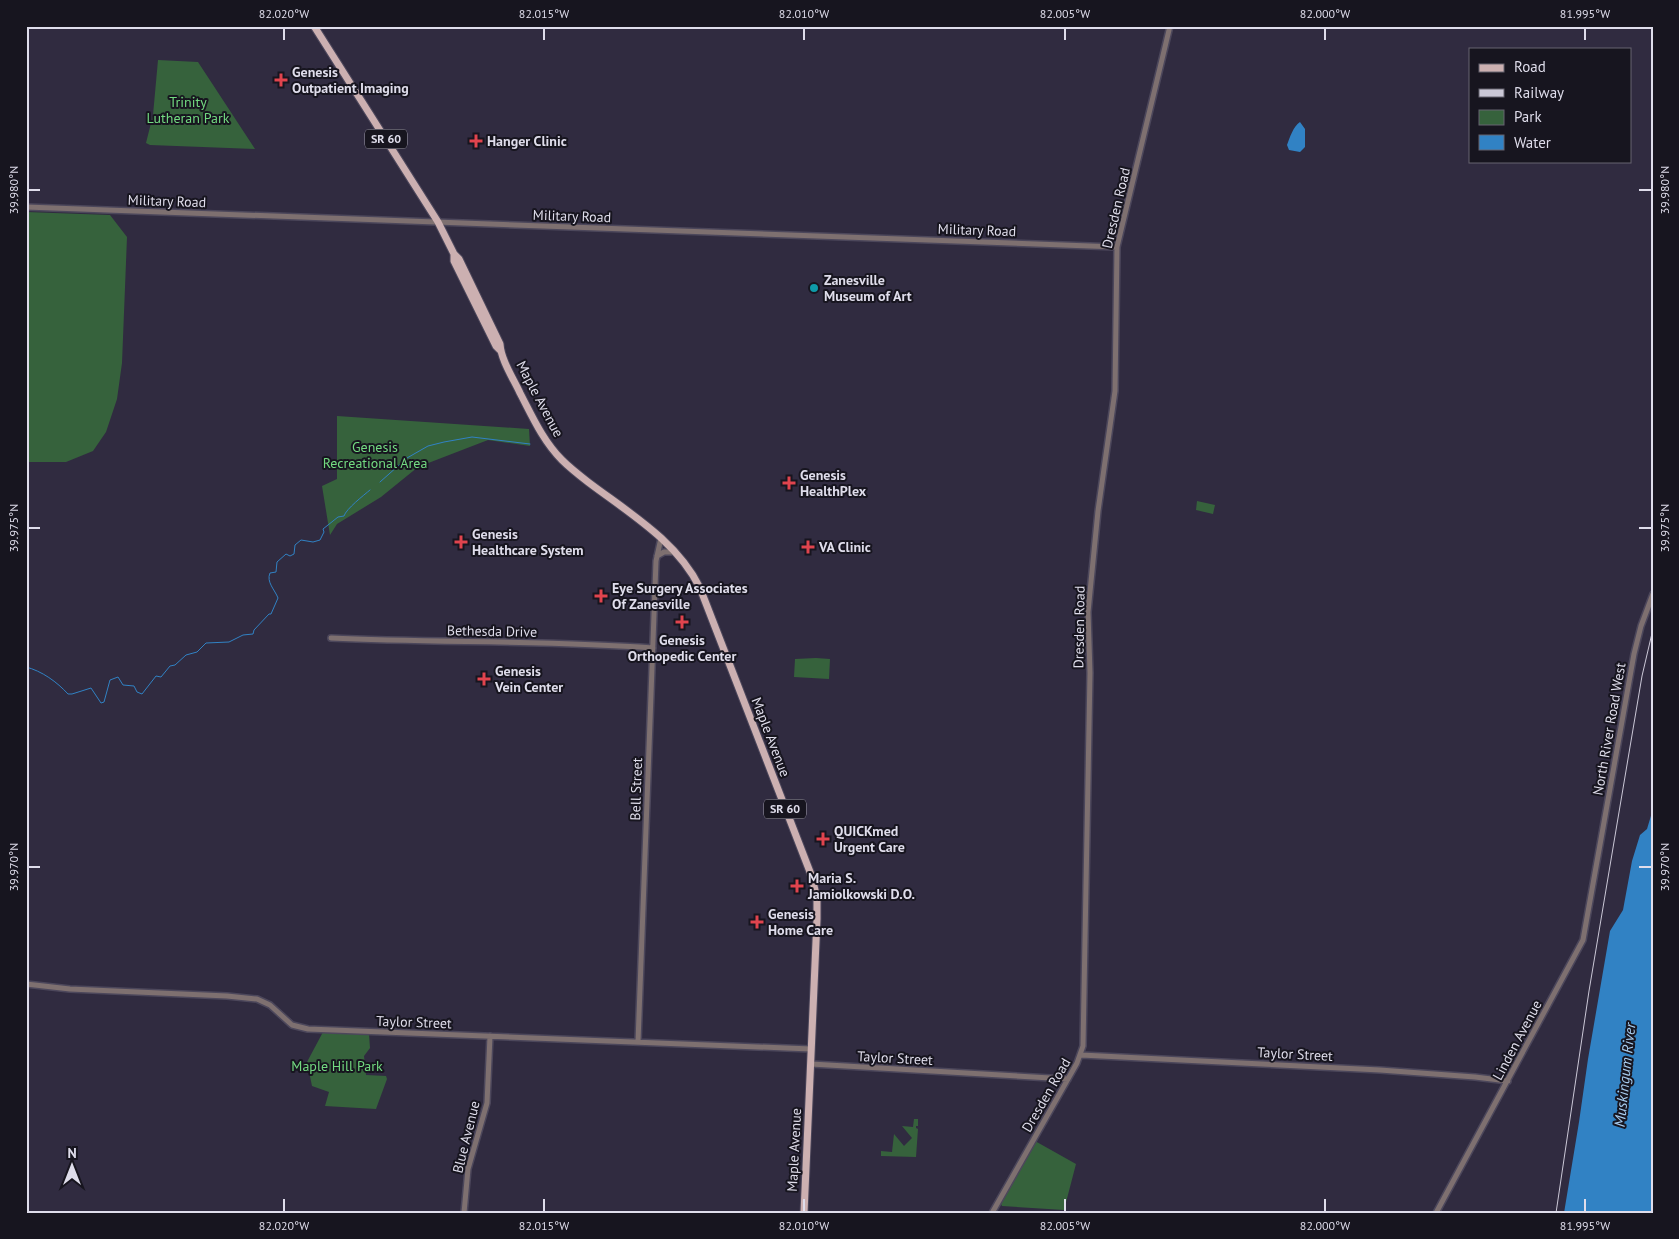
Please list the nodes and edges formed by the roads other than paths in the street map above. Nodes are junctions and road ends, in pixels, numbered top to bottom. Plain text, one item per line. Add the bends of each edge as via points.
1 (314, 26) edge
2 (1170, 26) edge
3 (26, 207) edge
4 (438, 222) junction
5 (1117, 247) junction
6 (662, 538) junction
7 (677, 552) junction
8 (657, 557) junction
9 (1653, 594) edge
10 (331, 638) dead end
11 (653, 648) junction
12 (1596, 871) joint
13 (26, 984) edge
14 (490, 1036) junction
15 (638, 1042) junction
16 (812, 1048) junction
17 (1081, 1055) junction
18 (811, 1064) junction
19 (1068, 1079) junction
20 (1508, 1081) junction
21 (464, 1213) edge
22 (804, 1213) edge
23 (992, 1213) edge
24 (1436, 1213) edge

1 - 4 main road, Maple Avenue / SR 60
2 - 5 street, Dresden Road
3 - 4 street, Military Road
4 - 5 street, Military Road
4 - 6 main road, Maple Avenue / SR 60 via 474,288 540,433 566,464
5 - 17 street, Dresden Road via 1115,391 1099,504 1088,618 1090,686
6 - 7 main road, Maple Avenue / SR 60
6 - 8 street, Bell Street
7 - 8 street via 664,552
7 - 16 main road, Maple Avenue / SR 60 via 700,588 816,888
8 - 11 street, Bell Street
9 - 12 street, North River Road West via 1634,654
10 - 11 street, Bethesda Drive
11 - 15 street, Bell Street
12 - 20 street, Linden Avenue via 1581,946
13 - 14 street, Taylor Street via 257,999 270,1005 292,1025 308,1029
14 - 15 street, Taylor Street
14 - 21 street, Blue Avenue via 487,1103 468,1169
15 - 16 street, Taylor Street
16 - 18 main road, Maple Avenue / SR 60
17 - 19 street, Dresden Road
17 - 20 street, Taylor Street via 1380,1070
18 - 19 street, Taylor Street
18 - 22 main road, Maple Avenue / SR 60
19 - 23 street, Dresden Road
20 - 24 street, Linden Avenue

